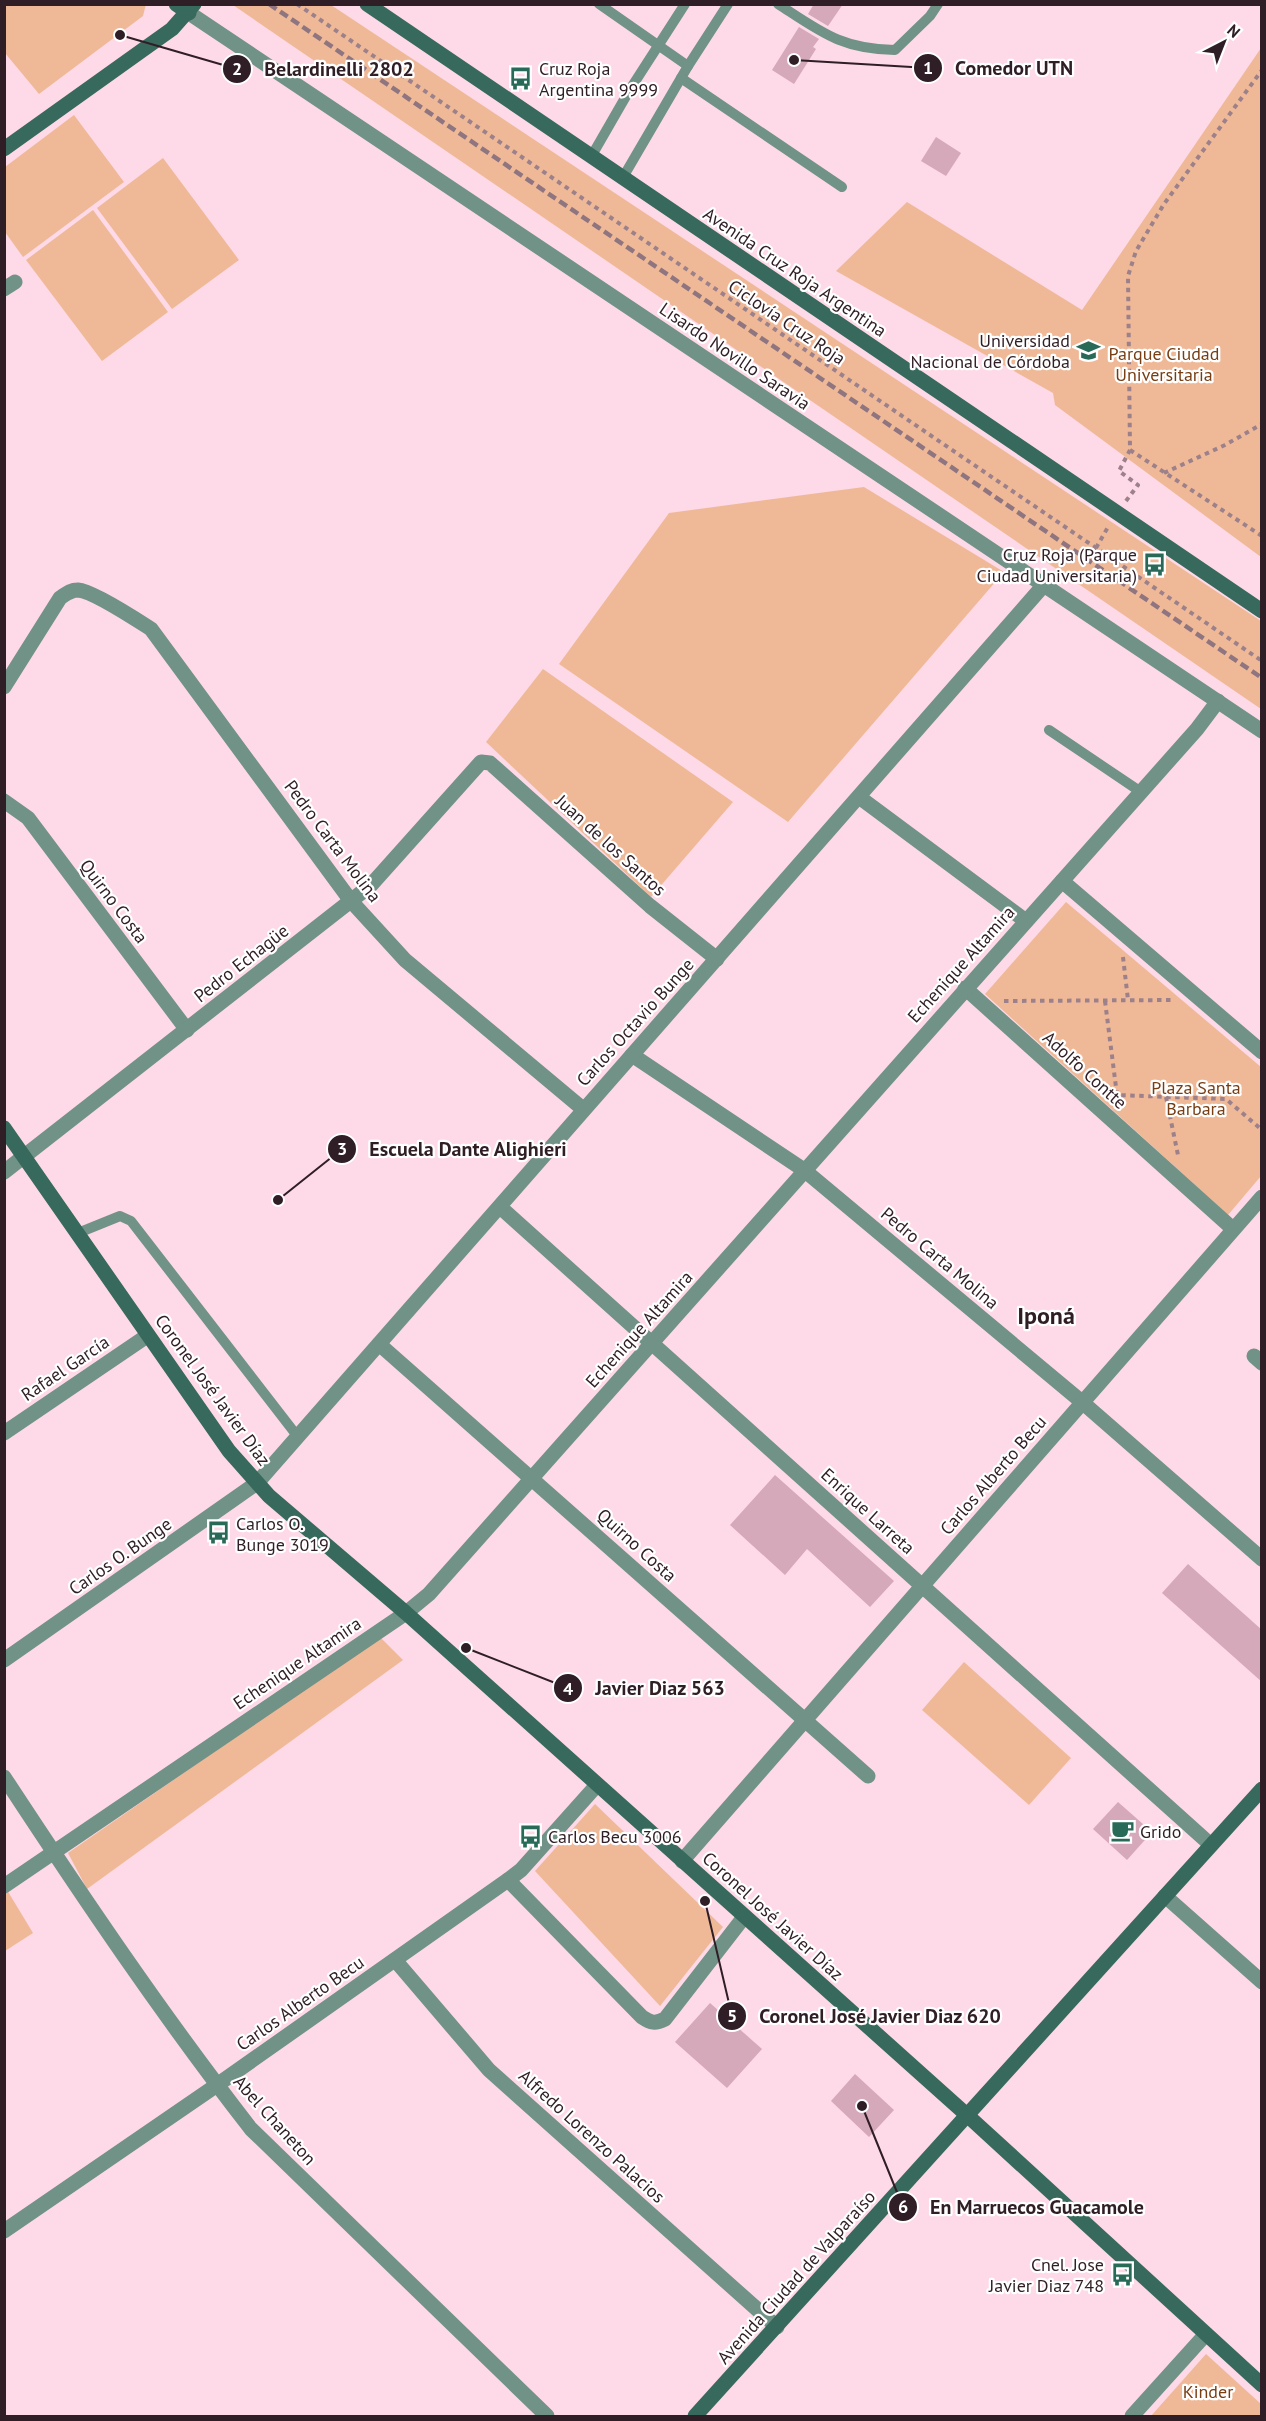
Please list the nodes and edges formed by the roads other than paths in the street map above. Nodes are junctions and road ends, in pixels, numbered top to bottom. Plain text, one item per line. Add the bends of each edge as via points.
1 (367, 4) edge
2 (599, 4) edge
3 (686, 4) edge
4 (728, 4) edge
5 (778, 4) edge
6 (938, 4) edge
7 (186, 7) edge
8 (658, 45) junction
9 (688, 66) junction
10 (681, 78) junction
11 (4, 149) edge
12 (591, 157) junction
13 (622, 178) junction
14 (842, 187) dead end
15 (1043, 586) junction
16 (1262, 611) edge
17 (4, 656) edge
18 (20, 661) junction
19 (4, 687) edge
20 (1218, 701) junction
21 (1049, 730) dead end
22 (1262, 731) edge
23 (481, 762) joint
24 (1142, 792) junction
25 (859, 796) junction
26 (4, 801) edge
27 (1062, 881) junction
28 (351, 901) junction
29 (1026, 921) junction
30 (717, 959) junction
31 (965, 988) junction
32 (187, 1030) junction
33 (1262, 1052) edge
34 (632, 1055) junction
35 (583, 1109) junction
36 (4, 1128) edge
37 (25, 1158) junction
38 (804, 1170) junction
39 (4, 1172) edge
40 (1262, 1197) edge
41 (500, 1207) junction
42 (1233, 1229) junction
43 (78, 1233) junction
44 (147, 1336) junction
45 (379, 1344) junction
46 (652, 1344) junction
47 (1082, 1402) junction
48 (4, 1433) edge
49 (298, 1437) junction
50 (532, 1478) junction
51 (257, 1483) junction
52 (1262, 1559) edge
53 (922, 1586) junction
54 (406, 1613) junction
55 (4, 1660) edge
56 (805, 1720) junction
57 (868, 1776) dead end
58 (4, 1777) edge
59 (597, 1785) junction
60 (1262, 1789) edge
61 (1211, 1845) junction
62 (53, 1852) junction
63 (682, 1861) junction
64 (508, 1880) junction
65 (4, 1886) edge
66 (1165, 1896) junction
67 (744, 1917) junction
68 (395, 1960) junction
69 (1262, 1982) edge
70 (217, 2085) junction
71 (968, 2116) junction
72 (4, 2231) edge
73 (777, 2327) junction
74 (1206, 2334) junction
75 (1262, 2385) edge
76 (547, 2416) edge
77 (695, 2416) edge
78 (1132, 2416) edge

1 - 12 main road, Avenida Cruz Roja Argentina
2 - 8 lane
3 - 8 lane
4 - 9 lane
5 - 6 lane via 830,38 873,49 895,50
7 - 11 main road via 172,29
7 - 15 street, Lisardo Novillo Saravia
8 - 9 lane
8 - 12 lane
9 - 10 lane
10 - 13 lane
10 - 14 lane
12 - 13 main road, Avenida Cruz Roja Argentina
13 - 16 main road, Avenida Cruz Roja Argentina
15 - 20 street, Lisardo Novillo Saravia
15 - 25 street, Carlos Octavio Bunge
17 - 18 street
18 - 19 street
18 - 28 street, Pedro Carta Molina via 60,598 68,592 87,592 151,629
20 - 22 street, Lisardo Novillo Saravia
20 - 24 street, Echenique Altamira
21 - 24 lane
23 - 28 street, Pedro Echagüe via 371,885
23 - 30 street, Juan de los Santos via 490,763 650,906
24 - 27 street, Echenique Altamira
25 - 29 street
25 - 30 street, Carlos Octavio Bunge
26 - 32 street, Quirno Costa via 28,818
27 - 29 street, Echenique Altamira
27 - 33 street
28 - 32 street, Pedro Echagüe
28 - 35 street, Pedro Carta Molina via 405,960
29 - 31 street, Echenique Altamira
30 - 34 street, Carlos Octavio Bunge
31 - 38 street, Echenique Altamira
31 - 42 street, Adolfo Contte
32 - 37 street, Pedro Echagüe
34 - 35 street, Carlos Octavio Bunge
34 - 38 street, Pedro Carta Molina
35 - 41 street, Carlos Octavio Bunge
36 - 37 main road, Coronel José Javier Díaz
37 - 39 street, Pedro Echagüe
37 - 43 main road, Coronel José Javier Díaz
38 - 46 street, Echenique Altamira
38 - 47 street, Pedro Carta Molina
40 - 42 street, Carlos Alberto Becu
41 - 45 street, Carlos Octavio Bunge
41 - 46 street, Enrique Larreta
42 - 47 street, Carlos Alberto Becu
43 - 44 main road, Coronel José Javier Díaz
43 - 49 lane via 120,1215 131,1221
44 - 48 street, Rafael García
44 - 51 main road, Coronel José Javier Díaz via 229,1452
45 - 49 street, Carlos Octavio Bunge
45 - 50 street, Quirno Costa
46 - 50 street, Echenique Altamira
46 - 53 street, Enrique Larreta
47 - 52 street, Pedro Carta Molina
47 - 53 street, Carlos Alberto Becu
49 - 51 street, Carlos Octavio Bunge
50 - 54 street, Echenique Altamira via 429,1594
50 - 56 street, Quirno Costa
51 - 54 main road, Coronel José Javier Díaz
51 - 55 street, Carlos O. Bunge
53 - 56 street, Carlos Alberto Becu
53 - 61 street, Enrique Larreta
54 - 59 main road, Coronel José Javier Díaz
54 - 62 street, Echenique Altamira
56 - 57 street, Quirno Costa
56 - 63 street, Carlos Alberto Becu
58 - 62 street, Abel Chaneton
59 - 63 main road, Coronel José Javier Díaz
59 - 64 street, Carlos Alberto Becu
60 - 61 main road, Avenida Ciudad de Valparaíso
61 - 66 main road, Avenida Ciudad de Valparaíso
62 - 65 street, Echenique Altamira
62 - 70 street, Abel Chaneton
63 - 67 main road, Coronel José Javier Díaz
64 - 67 street via 649,2022 665,2019
64 - 68 street, Carlos Alberto Becu
66 - 69 street
66 - 71 main road, Avenida Ciudad de Valparaíso
67 - 71 main road, Coronel José Javier Díaz
68 - 70 street, Carlos Alberto Becu
68 - 73 street, Alfredo Lorenzo Palacios via 489,2070
70 - 72 street, Carlos Alberto Becu
70 - 76 street, Abel Chaneton via 268,2147
71 - 73 main road, Avenida Ciudad de Valparaíso
71 - 74 main road, Coronel José Javier Díaz
73 - 77 main road, Avenida Ciudad de Valparaíso
74 - 75 main road, Coronel José Javier Díaz
74 - 78 street

